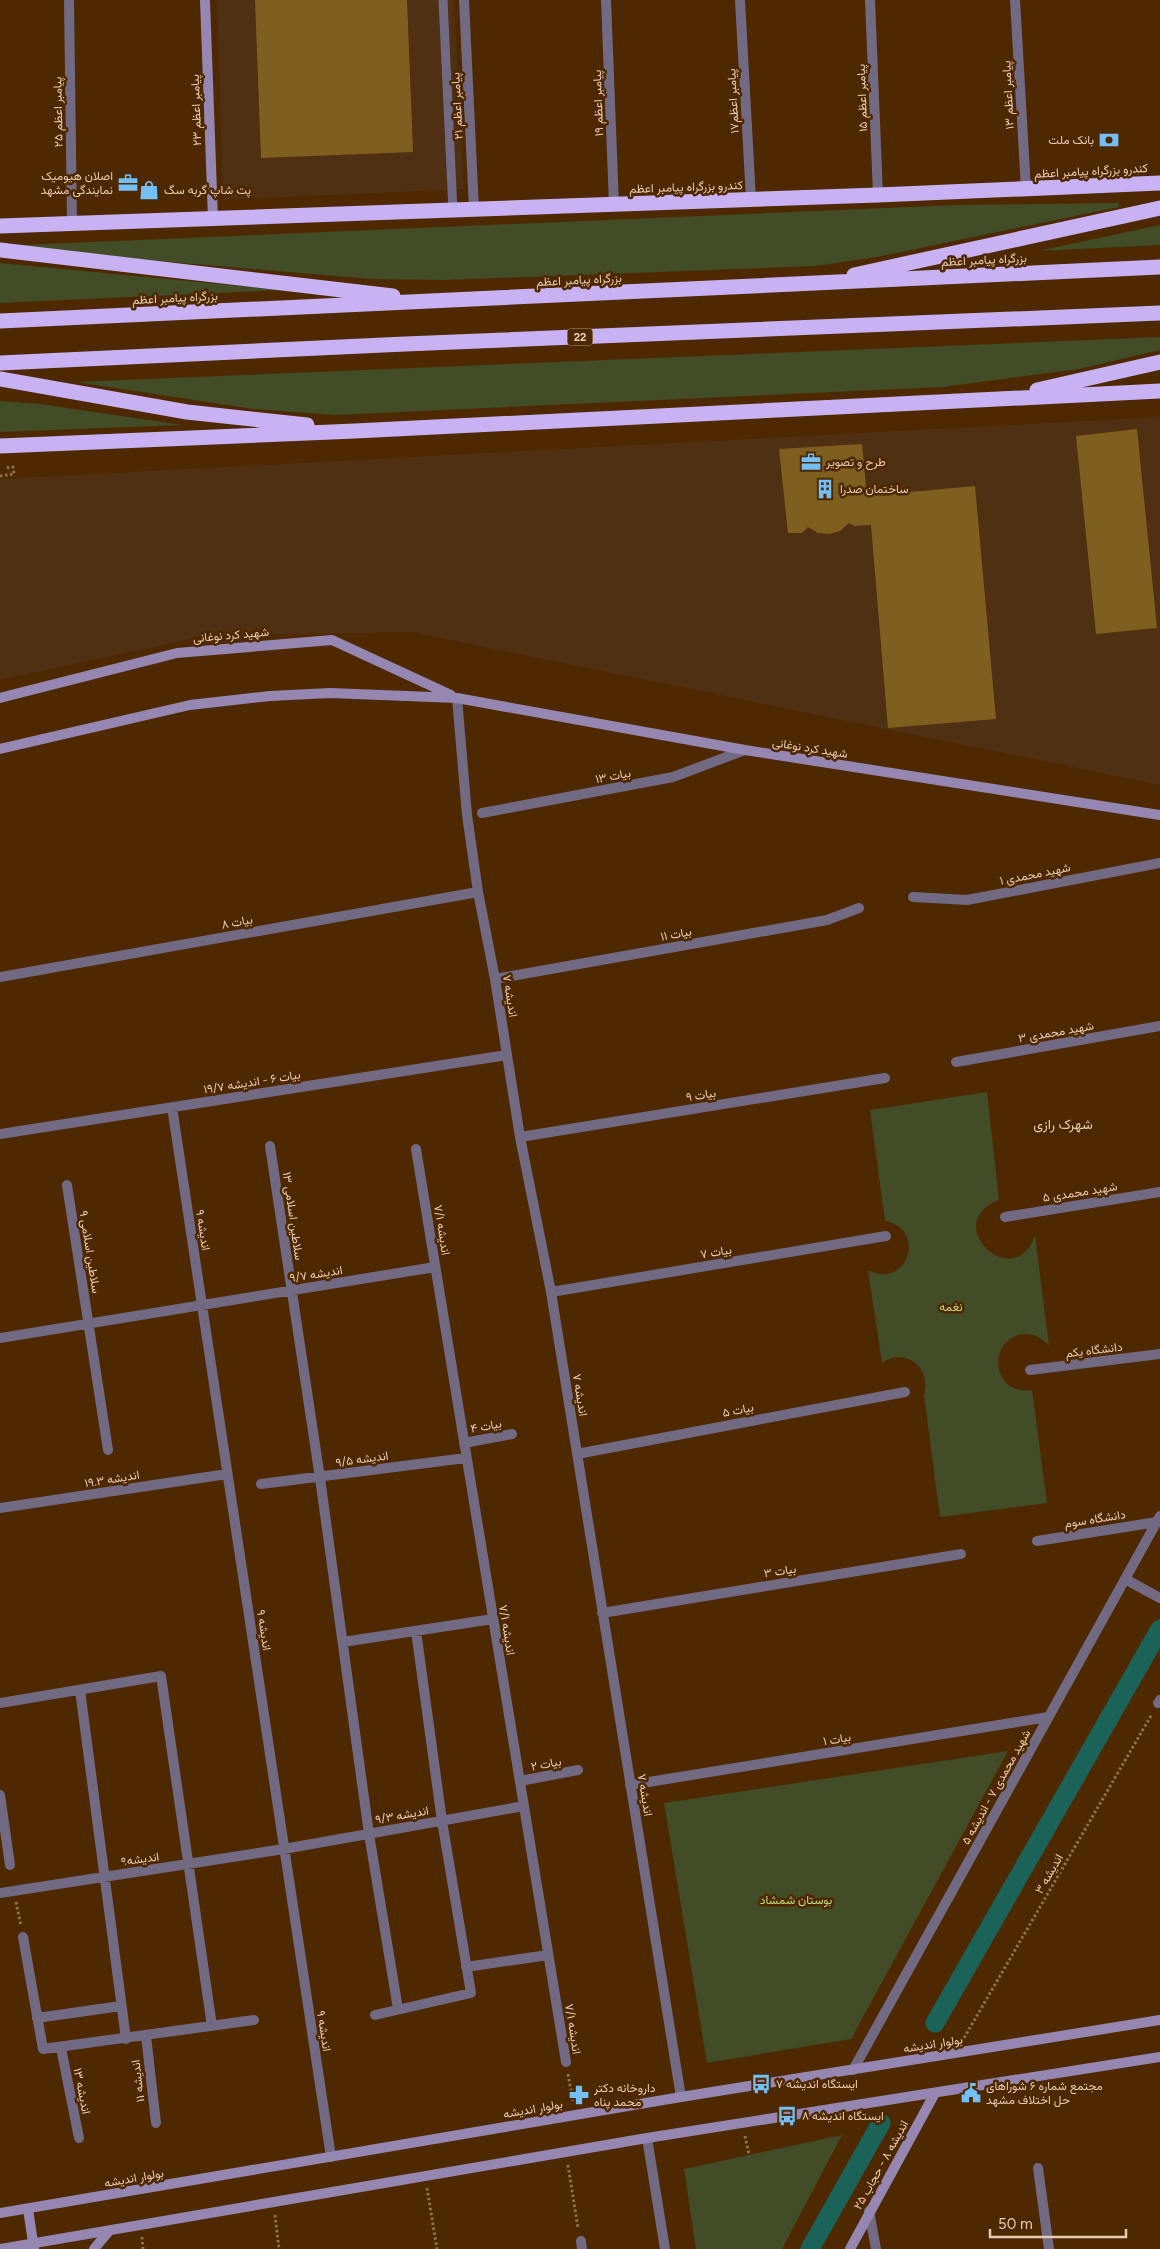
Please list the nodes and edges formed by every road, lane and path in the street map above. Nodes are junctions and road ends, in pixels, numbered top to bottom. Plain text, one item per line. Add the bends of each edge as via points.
1 (69, 0) edge
2 (205, 0) edge
3 (443, 0) edge
4 (464, 0) edge
5 (606, 0) edge
6 (740, 0) edge
7 (870, 0) edge
8 (1015, 0) edge
9 (1160, 183) edge
10 (1026, 189) junction
11 (878, 195) junction
12 (751, 200) junction
13 (614, 205) junction
14 (1160, 208) edge
15 (474, 210) junction
16 (453, 211) junction
17 (213, 219) junction
18 (72, 223) junction
19 (0, 226) edge
20 (0, 250) edge
21 (1160, 267) edge
22 (811, 284) junction
23 (434, 302) junction
24 (1160, 313) edge
25 (0, 321) edge
26 (1160, 362) edge
27 (0, 363) edge
28 (0, 379) edge
29 (1160, 391) edge
30 (999, 399) junction
31 (355, 431) junction
32 (0, 446) edge
33 (5, 468) dead end
34 (0, 476) edge
35 (0, 698) edge
36 (456, 698) junction
37 (0, 749) edge
38 (745, 750) junction
39 (482, 813) dead end
40 (1160, 815) edge
41 (1160, 863) edge
42 (478, 892) junction
43 (913, 897) dead end
44 (859, 908) dead end
45 (0, 977) edge
46 (495, 978) junction
47 (1160, 1026) edge
48 (507, 1055) junction
49 (956, 1062) dead end
50 (885, 1078) dead end
51 (172, 1107) junction
52 (0, 1134) edge
53 (520, 1137) junction
54 (270, 1146) dead end
55 (416, 1149) dead end
56 (67, 1185) dead end
57 (1160, 1192) edge
58 (1004, 1217) dead end
59 (886, 1236) dead end
60 (435, 1267) junction
61 (291, 1290) junction
62 (551, 1292) junction
63 (202, 1305) junction
64 (88, 1323) junction
65 (0, 1338) edge
66 (1160, 1354) edge
67 (1030, 1370) dead end
68 (905, 1392) dead end
69 (512, 1434) dead end
70 (464, 1443) junction
71 (108, 1450) dead end
72 (577, 1454) junction
73 (466, 1458) junction
74 (227, 1474) junction
75 (320, 1478) junction
76 (261, 1484) dead end
77 (0, 1508) edge
78 (1158, 1519) edge
79 (1037, 1542) dead end
80 (961, 1554) dead end
81 (1125, 1579) junction
82 (1160, 1598) edge
83 (602, 1613) junction
84 (493, 1619) junction
85 (416, 1631) junction
86 (343, 1642) junction
87 (80, 1690) junction
88 (1160, 1702) edge
89 (0, 1703) edge
90 (1048, 1717) junction
91 (578, 1770) dead end
92 (520, 1781) junction
93 (630, 1785) junction
94 (0, 1795) edge
95 (524, 1806) junction
96 (442, 1821) junction
97 (369, 1834) junction
98 (284, 1849) junction
99 (10, 1865) dead end
100 (187, 1865) junction
101 (104, 1877) junction
102 (13, 1890) junction
103 (0, 1893) edge
104 (23, 1937) joint
105 (548, 1955) junction
106 (466, 1967) junction
107 (121, 2006) junction
108 (398, 2009) junction
109 (375, 2015) dead end
110 (37, 2018) junction
111 (254, 2020) dead end
112 (1160, 2020) edge
113 (212, 2026) junction
114 (146, 2036) junction
115 (126, 2038) junction
116 (62, 2048) junction
117 (955, 2053) junction
118 (1160, 2057) edge
119 (566, 2062) joint
120 (853, 2070) junction
121 (935, 2093) junction
122 (681, 2097) junction
123 (575, 2115) junction
124 (156, 2123) dead end
125 (78, 2138) dead end
126 (647, 2138) junction
127 (566, 2152) junction
128 (331, 2157) junction
129 (1038, 2168) dead end
130 (425, 2176) junction
131 (273, 2202) junction
132 (28, 2209) junction
133 (869, 2211) junction
134 (0, 2213) edge
135 (109, 2231) junction
136 (581, 2245) edge
137 (34, 2246) edge
138 (0, 2249) edge
139 (94, 2249) edge
140 (279, 2249) edge
141 (437, 2249) edge
142 (666, 2249) edge
143 (850, 2249) edge
144 (876, 2249) edge
145 (1049, 2249) edge

1 - 18 street, پیامبر اعظم ۲۵
2 - 17 main road, پیامبر اعظم ۲۳
3 - 16 lane
4 - 15 street, پیامبر اعظم ۲۱
5 - 13 street, پیامبر اعظم ۱۹
6 - 12 street, پیامبر اعظم۱۷
7 - 11 street, پیامبر اعظم ۱۵
8 - 10 street, پیامبر اعظم ۱۳
9 - 10 highway, کندرو بزرگراه پیامبر اعظم
10 - 11 highway, کندرو بزرگراه پیامبر اعظم
11 - 12 highway, کندرو بزرگراه پیامبر اعظم
12 - 13 highway, کندرو بزرگراه پیامبر اعظم
13 - 15 highway, کندرو بزرگراه پیامبر اعظم
14 - 22 highway
15 - 16 highway, کندرو بزرگراه پیامبر اعظم
16 - 17 highway, کندرو بزرگراه پیامبر اعظم
17 - 18 highway, کندرو بزرگراه پیامبر اعظم
18 - 19 highway, کندرو بزرگراه پیامبر اعظم
20 - 23 highway
21 - 22 highway, بزرگراه پیامبر اعظم
22 - 23 highway, بزرگراه پیامبر اعظم
23 - 25 highway, بزرگراه پیامبر اعظم
24 - 27 highway, 22
26 - 30 highway
28 - 31 highway via 187,412
29 - 30 highway
30 - 31 highway
31 - 32 highway
33 - 34 path via 13,467 14,474
35 - 36 main road, شهید کرد نوغانی via 177,653 332,640
36 - 37 main road, شهید کرد نوغانی via 330,693 234,700 190,705
36 - 38 main road, شهید کرد نوغانی
36 - 42 street, اندیشه ۷ via 466,815
38 - 39 street, بیات ۱۳ via 673,777
38 - 40 main road, شهید کرد نوغانی
41 - 43 street, شهید محمدی ۱ via 966,900
42 - 45 street, بیات ۸
42 - 46 street, اندیشه ۷
44 - 46 street, بیات ۱۱ via 827,920
46 - 48 street, اندیشه ۷
47 - 49 street, شهید محمدی ۳
48 - 51 street, بیات ۶ - اندیشه ۱۹/۷
48 - 53 street, اندیشه ۷
50 - 53 street, بیات ۹
51 - 52 street, بیات ۶ - اندیشه ۱۹/۷
51 - 63 street, اندیشه ۹
53 - 62 street, اندیشه ۷
54 - 61 street, سلاطین اسلامی ۱۳
55 - 60 street, اندیشه ۷/۱
56 - 64 street, سلاطین اسلامی ۹
57 - 58 street, شهید محمدی ۵
59 - 62 street, بیات ۷
60 - 61 street, اندیشه ۹/۷
60 - 70 street, اندیشه ۷/۱
61 - 63 street, اندیشه ۹/۷
61 - 75 street, سلاطین اسلامی ۱۳
62 - 72 street, اندیشه ۷
63 - 64 street, اندیشه ۹/۷
63 - 74 street, اندیشه ۹
64 - 65 street, اندیشه ۹/۷
64 - 71 street, سلاطین اسلامی ۹
66 - 67 street, دانشگاه یکم
68 - 72 street, بیات ۵
69 - 70 street, بیات ۴
70 - 73 street, اندیشه ۷/۱
72 - 83 street, اندیشه ۷
73 - 75 street, اندیشه ۹/۵
73 - 84 street, اندیشه ۷/۱
74 - 77 street, اندیشه ۱۹.۳
74 - 98 street, اندیشه ۹
75 - 76 street, اندیشه ۹/۵
75 - 86 street, سلاطین اسلامی ۱۳
78 - 79 street, دانشگاه سوم
78 - 81 street, شهید محمدی ۷ - اندیشه ۵
80 - 83 street, بیات ۳
81 - 82 street
81 - 90 street, شهید محمدی ۷ - اندیشه ۵
83 - 93 street, اندیشه ۷
84 - 85 street
84 - 92 street, اندیشه ۷/۱
85 - 86 street
85 - 96 street
86 - 97 street, سلاطین اسلامی ۱۳
87 - 89 street
87 - 100 street via 161,1676
87 - 101 street
88 - 117 path, اندیشه ۳
90 - 93 street, بیات ۱
90 - 120 street, شهید محمدی ۷ - اندیشه ۵
91 - 92 street, بیات ۲
92 - 95 street, اندیشه ۷/۱
93 - 122 street, اندیشه ۷
94 - 99 street
95 - 96 street, اندیشه ۹/۳
95 - 105 street, اندیشه ۷/۱
96 - 97 street, اندیشه ۹/۳
96 - 106 street
97 - 98 street, اندیشه ۹/۳
97 - 108 street, سلاطین اسلامی ۱۳
98 - 100 street, اندیشه۹
98 - 128 street, اندیشه ۹
100 - 101 street, اندیشه۹
100 - 113 street
101 - 102 street, اندیشه۹
101 - 107 street
102 - 103 street, اندیشه۹
102 - 104 path
104 - 110 street
105 - 106 street
105 - 119 street, اندیشه ۷/۱
106 - 108 street via 471,1993
107 - 110 street
107 - 115 street
108 - 109 street
110 - 116 street via 43,2049
111 - 113 street
112 - 117 main road, بولوار اندیشه
113 - 114 street
114 - 115 street
114 - 124 street, اندیشه ۱۱
115 - 116 street
116 - 125 street, اندیشه ۱۳
117 - 120 main road, بولوار اندیشه
118 - 121 main road
119 - 123 path, اندیشه ۷/۱
120 - 122 main road, بولوار اندیشه
121 - 126 main road
121 - 133 main road, اندیشه ۸ - حجاب ۲۵
122 - 123 main road, بولوار اندیشه
123 - 128 main road, بولوار اندیشه
126 - 127 main road
126 - 142 street
127 - 130 main road
127 - 136 path
128 - 132 main road, بولوار اندیشه
129 - 145 street
130 - 131 main road
130 - 141 path
131 - 135 main road
131 - 140 path
132 - 134 main road, بولوار اندیشه
132 - 137 main road
133 - 143 main road, اندیشه ۸ - حجاب ۲۵
133 - 144 street
135 - 137 main road
135 - 139 main road
137 - 138 main road

